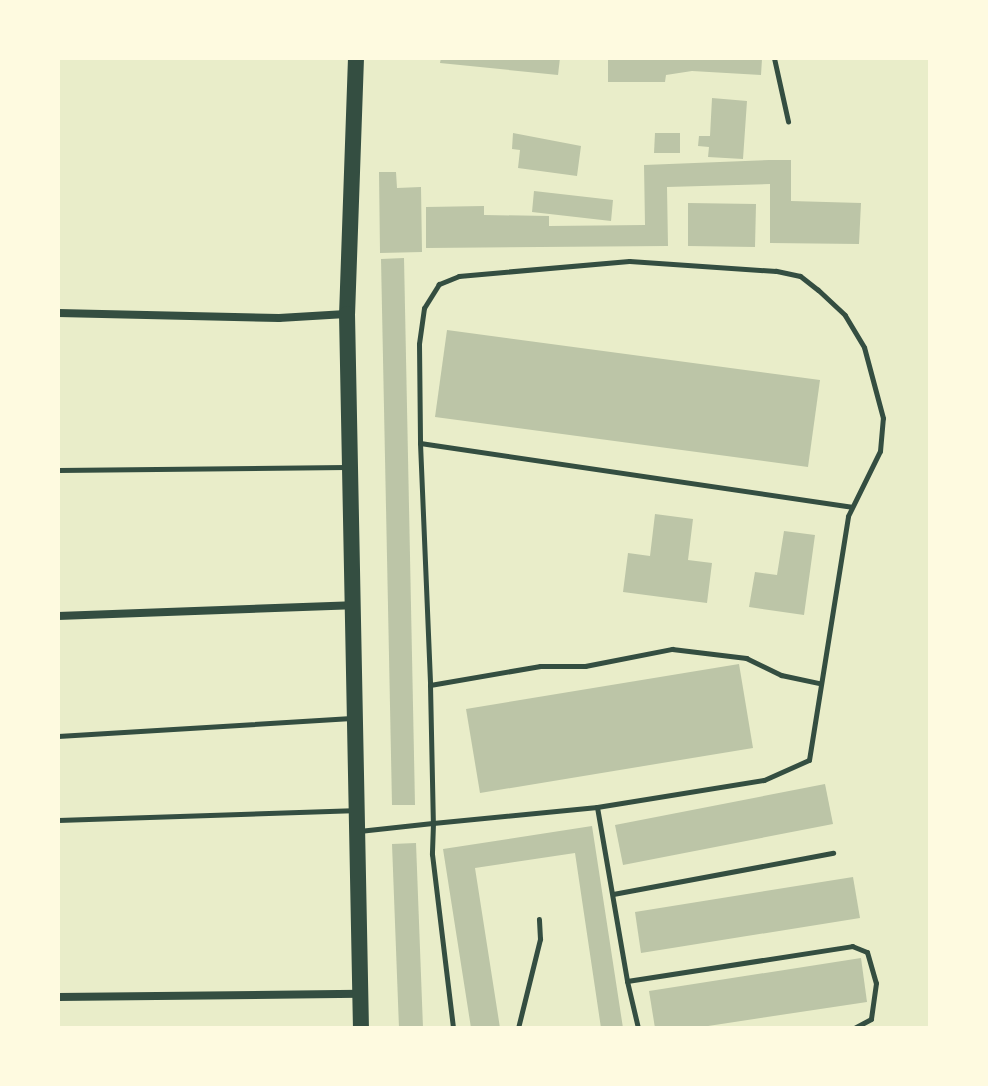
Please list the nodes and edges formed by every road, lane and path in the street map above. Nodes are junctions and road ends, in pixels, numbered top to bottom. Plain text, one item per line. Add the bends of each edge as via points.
1 (356, 58) edge
2 (774, 58) edge
3 (788, 121) dead end
4 (58, 313) edge
5 (347, 314) junction
6 (420, 443) junction
7 (351, 466) junction
8 (58, 470) edge
9 (851, 507) junction
10 (352, 605) junction
11 (58, 616) edge
12 (819, 683) junction
13 (430, 685) junction
14 (356, 718) junction
15 (58, 736) edge
16 (597, 807) junction
17 (357, 809) junction
18 (58, 820) edge
19 (433, 823) junction
20 (358, 831) junction
21 (833, 853) dead end
22 (613, 894) junction
23 (539, 919) dead end
24 (627, 981) junction
25 (361, 994) junction
26 (58, 997) edge
27 (361, 1028) edge
28 (453, 1028) edge
29 (518, 1028) edge
30 (638, 1028) edge
31 (854, 1028) edge

1 - 5 main road
2 - 3 lane
4 - 5 street via 279,318
5 - 7 main road
6 - 9 lane
6 - 9 lane via 419,344 424,308 439,284 459,276 629,261 776,271 800,276 818,290 845,315 864,347 883,418 880,451
6 - 13 lane
7 - 8 lane
7 - 10 main road
9 - 12 lane
10 - 11 street
10 - 14 main road
12 - 13 lane via 781,675 746,658 672,649 585,666 540,666
12 - 16 lane via 815,746 809,760 794,770 764,780
13 - 19 lane
14 - 15 lane
14 - 17 main road
16 - 19 lane
16 - 22 lane
17 - 18 lane
17 - 20 main road
19 - 20 lane
19 - 28 lane via 435,909
20 - 25 main road
21 - 22 lane
22 - 24 lane
23 - 29 lane via 540,939
24 - 30 lane
24 - 31 lane via 852,946 867,952 876,983 871,1019
25 - 26 street
25 - 27 main road

